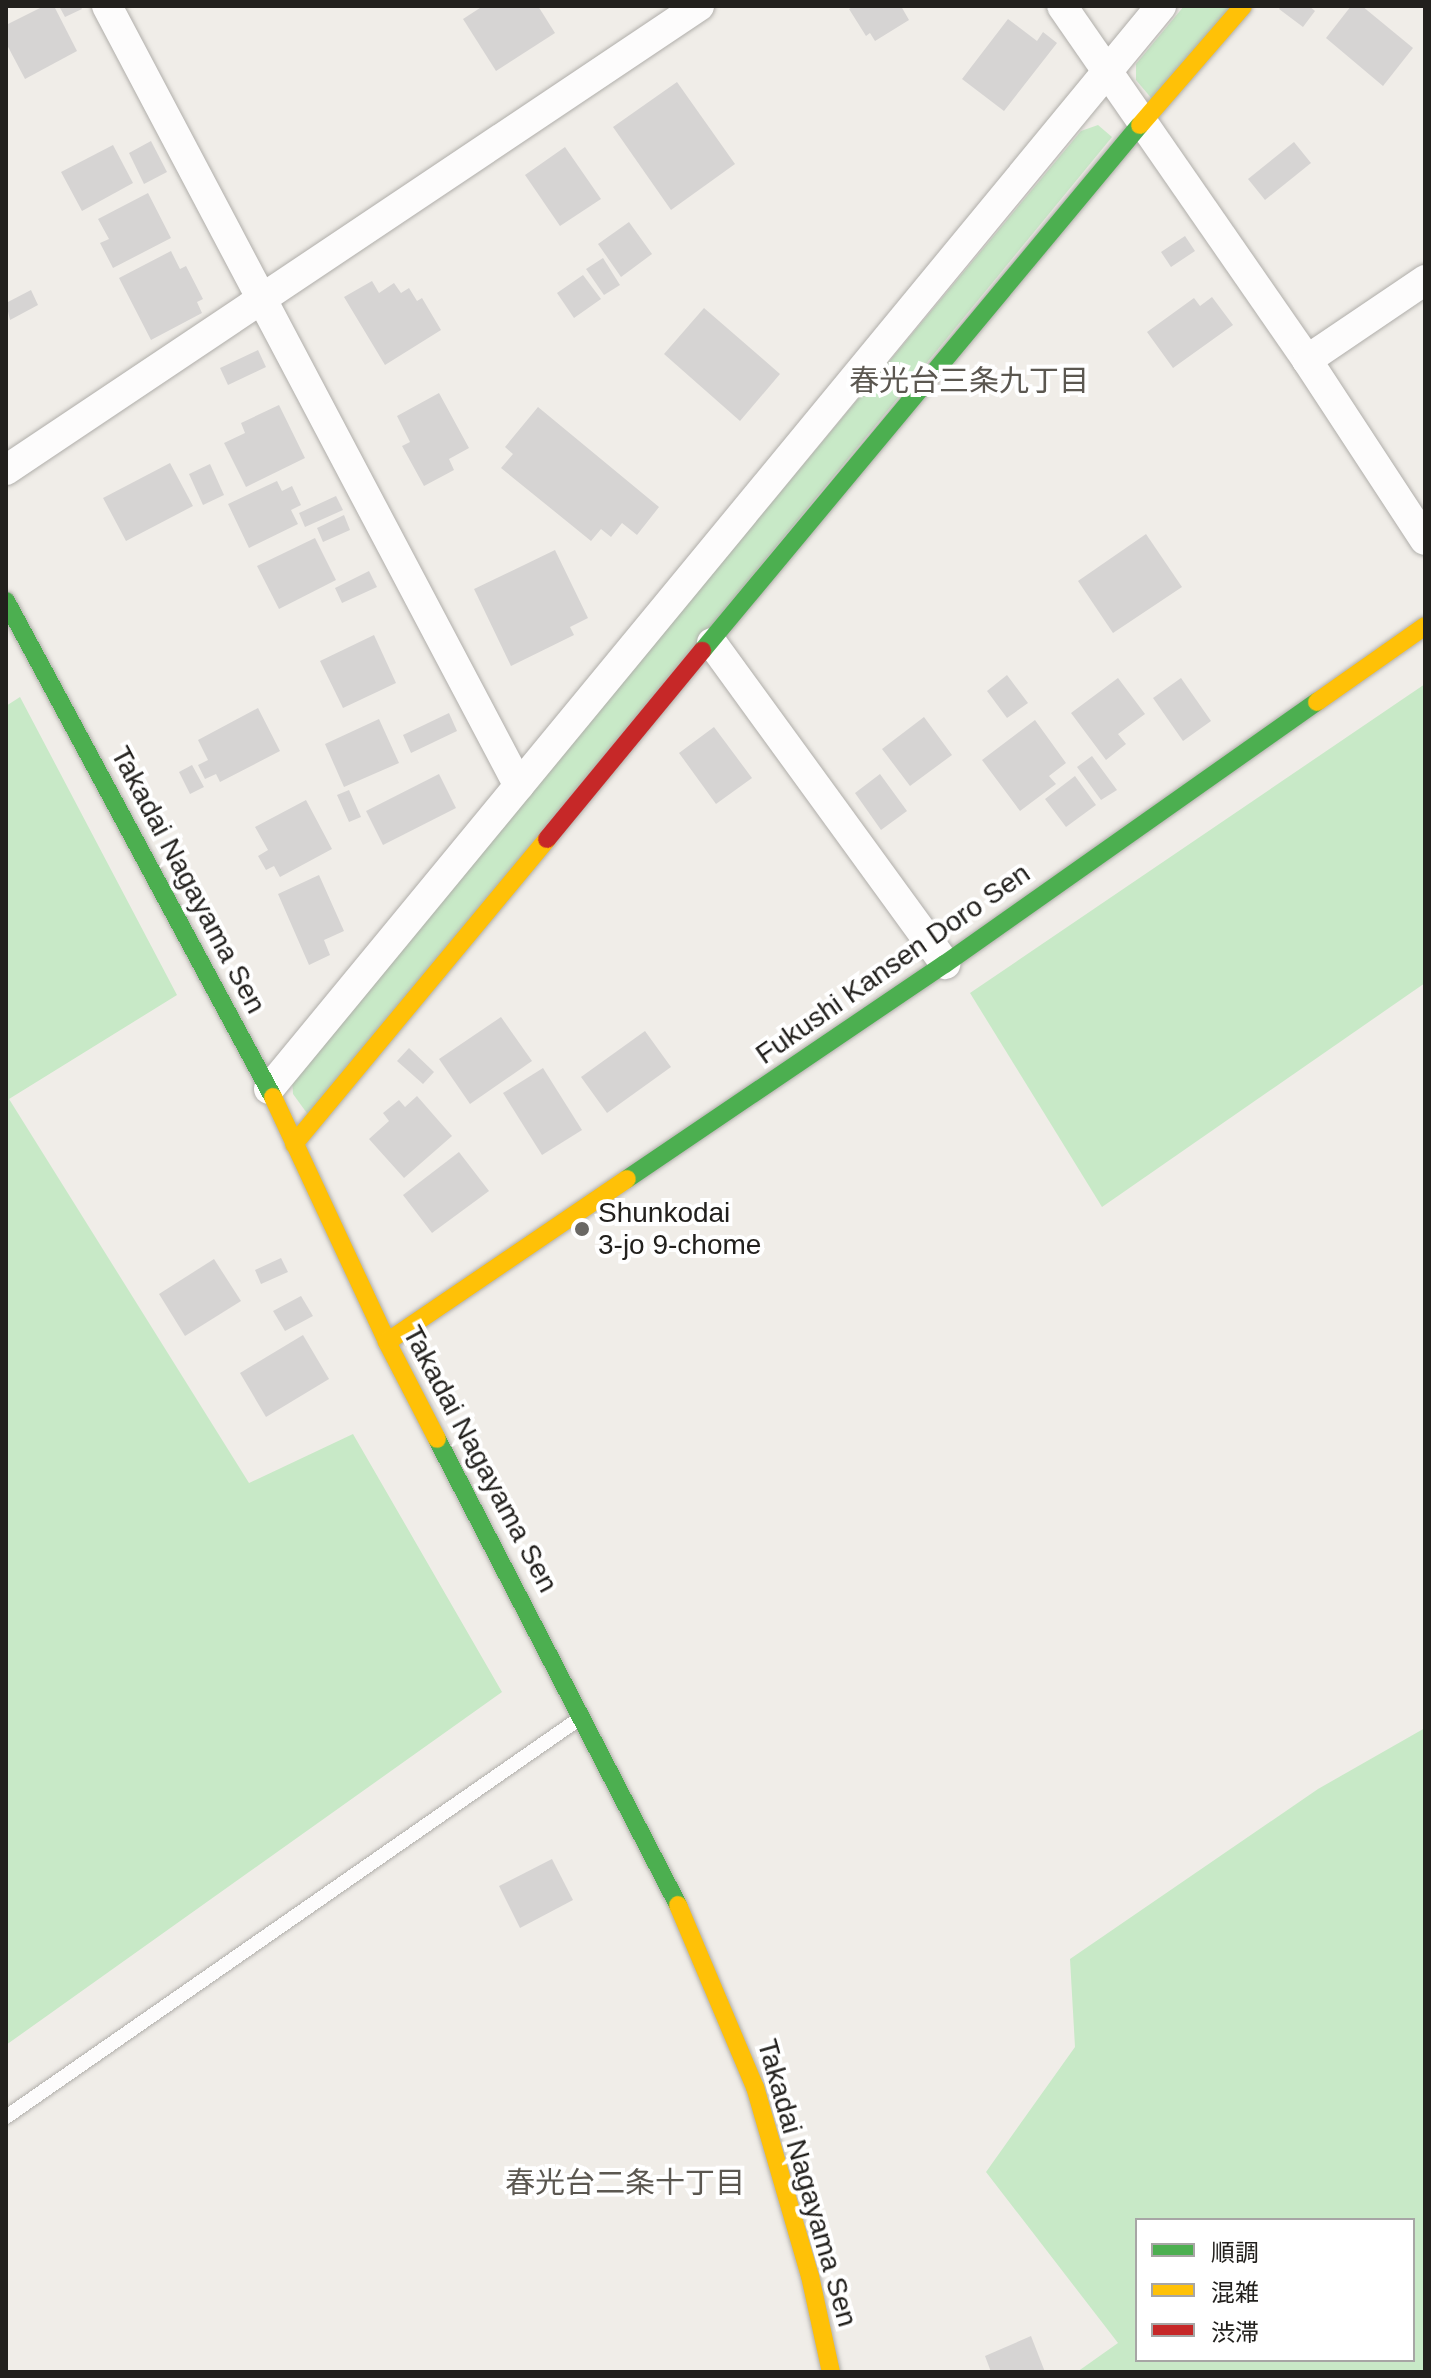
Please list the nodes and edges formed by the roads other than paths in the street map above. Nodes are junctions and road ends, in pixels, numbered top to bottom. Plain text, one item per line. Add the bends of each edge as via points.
1 (699, 6) edge
2 (1062, 6) edge
3 (1161, 6) edge
4 (1243, 6) edge
5 (119, 11) edge
6 (1108, 70) junction
7 (1143, 120) junction
8 (1425, 280) edge
9 (264, 300) junction
10 (1307, 360) junction
11 (6, 470) edge
12 (1425, 540) edge
13 (6, 601) edge
14 (1425, 626) edge
15 (712, 643) junction
16 (16, 647) edge
17 (519, 786) junction
18 (945, 964) junction
19 (269, 1089) junction
20 (294, 1144) junction
21 (387, 1342) junction
22 (583, 1716) junction
23 (6, 2117) edge
24 (831, 2372) edge

1 - 9 street
2 - 6 street
3 - 6 street
4 - 7 street
5 - 9 street
6 - 7 street
6 - 17 street
7 - 10 street
7 - 15 street
8 - 10 street
9 - 11 street
9 - 17 street
10 - 12 street
13 - 16 street, Takadai Nagayama Sen
14 - 18 street, Fukushi Kansen Doro Sen
15 - 18 street
15 - 20 street
16 - 19 street, Takadai Nagayama Sen
17 - 19 street
18 - 21 street, Fukushi Kansen Doro Sen
19 - 20 street, Takadai Nagayama Sen
20 - 21 street, Takadai Nagayama Sen
21 - 22 street, Takadai Nagayama Sen
22 - 23 lane
22 - 24 street, Takadai Nagayama Sen via 680,1909 755,2087 810,2276

